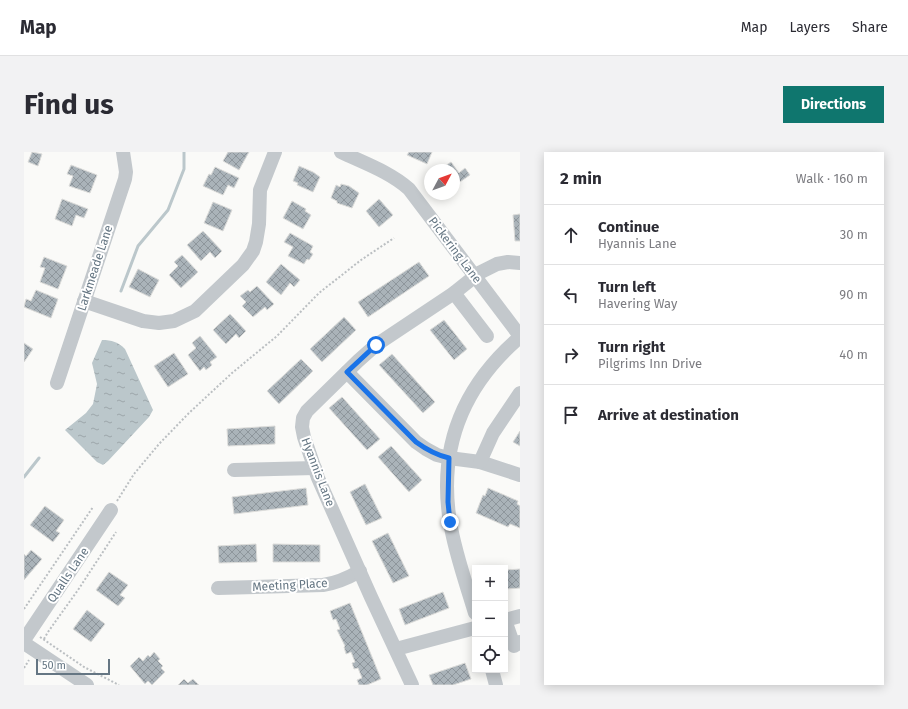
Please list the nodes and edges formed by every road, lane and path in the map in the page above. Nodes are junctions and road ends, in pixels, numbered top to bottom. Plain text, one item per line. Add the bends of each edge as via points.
1 (123, 152) edge
2 (276, 152) edge
3 (340, 152) edge
4 (394, 238) dead end
5 (520, 263) edge
6 (475, 277) junction
7 (454, 293) junction
8 (84, 301) junction
9 (487, 336) dead end
10 (520, 337) edge
11 (347, 372) junction
12 (57, 383) dead end
13 (520, 393) edge
14 (449, 458) junction
15 (480, 462) junction
16 (315, 468) junction
17 (234, 470) dead end
18 (520, 475) edge
19 (93, 508) dead end
20 (111, 510) joint
21 (116, 532) dead end
22 (360, 571) junction
23 (218, 588) dead end
24 (472, 603) edge
25 (24, 609) edge
26 (520, 616) edge
27 (508, 619) edge
28 (472, 629) edge
29 (508, 629) edge
30 (37, 635) dead end
31 (44, 639) junction
32 (24, 642) edge
33 (520, 642) edge
34 (396, 649) junction
35 (30, 658) dead end
36 (24, 668) edge
37 (493, 673) edge
38 (87, 685) edge
39 (119, 685) edge
40 (412, 685) edge
41 (496, 685) edge

1 - 8 street, Larkmeade Lane via 125,179
2 - 8 street via 260,190 259,224 253,250 244,266 195,311 174,321 159,323 143,321
3 - 6 street, Pickering Lane via 392,176 409,189
4 - 20 path via 319,293 277,336 189,413 134,474
5 - 6 street, Hyannis Lane via 497,264 486,268
6 - 7 street, Hyannis Lane
6 - 10 street, Pickering Lane
7 - 9 street
7 - 11 street, Hyannis Lane via 376,345
8 - 12 street, Larkmeade Lane
10 - 14 street via 492,364 466,404 453,437
11 - 14 street via 416,442 437,455
11 - 16 street, Hyannis Lane via 303,418 304,437
13 - 15 street via 493,433
14 - 15 street
14 - 24 street via 450,522
15 - 18 street
16 - 17 street
16 - 22 street, Hyannis Lane
19 - 25 path
20 - 32 street, Qualls Lane
21 - 31 path
22 - 23 street, Meeting Place via 336,583 323,585
22 - 34 street, Hyannis Lane
26 - 27 street
28 - 34 street
29 - 33 street via 514,646
30 - 31 path
31 - 39 path via 84,667
32 - 38 street
34 - 40 street, Hyannis Lane
35 - 36 path
37 - 41 street

